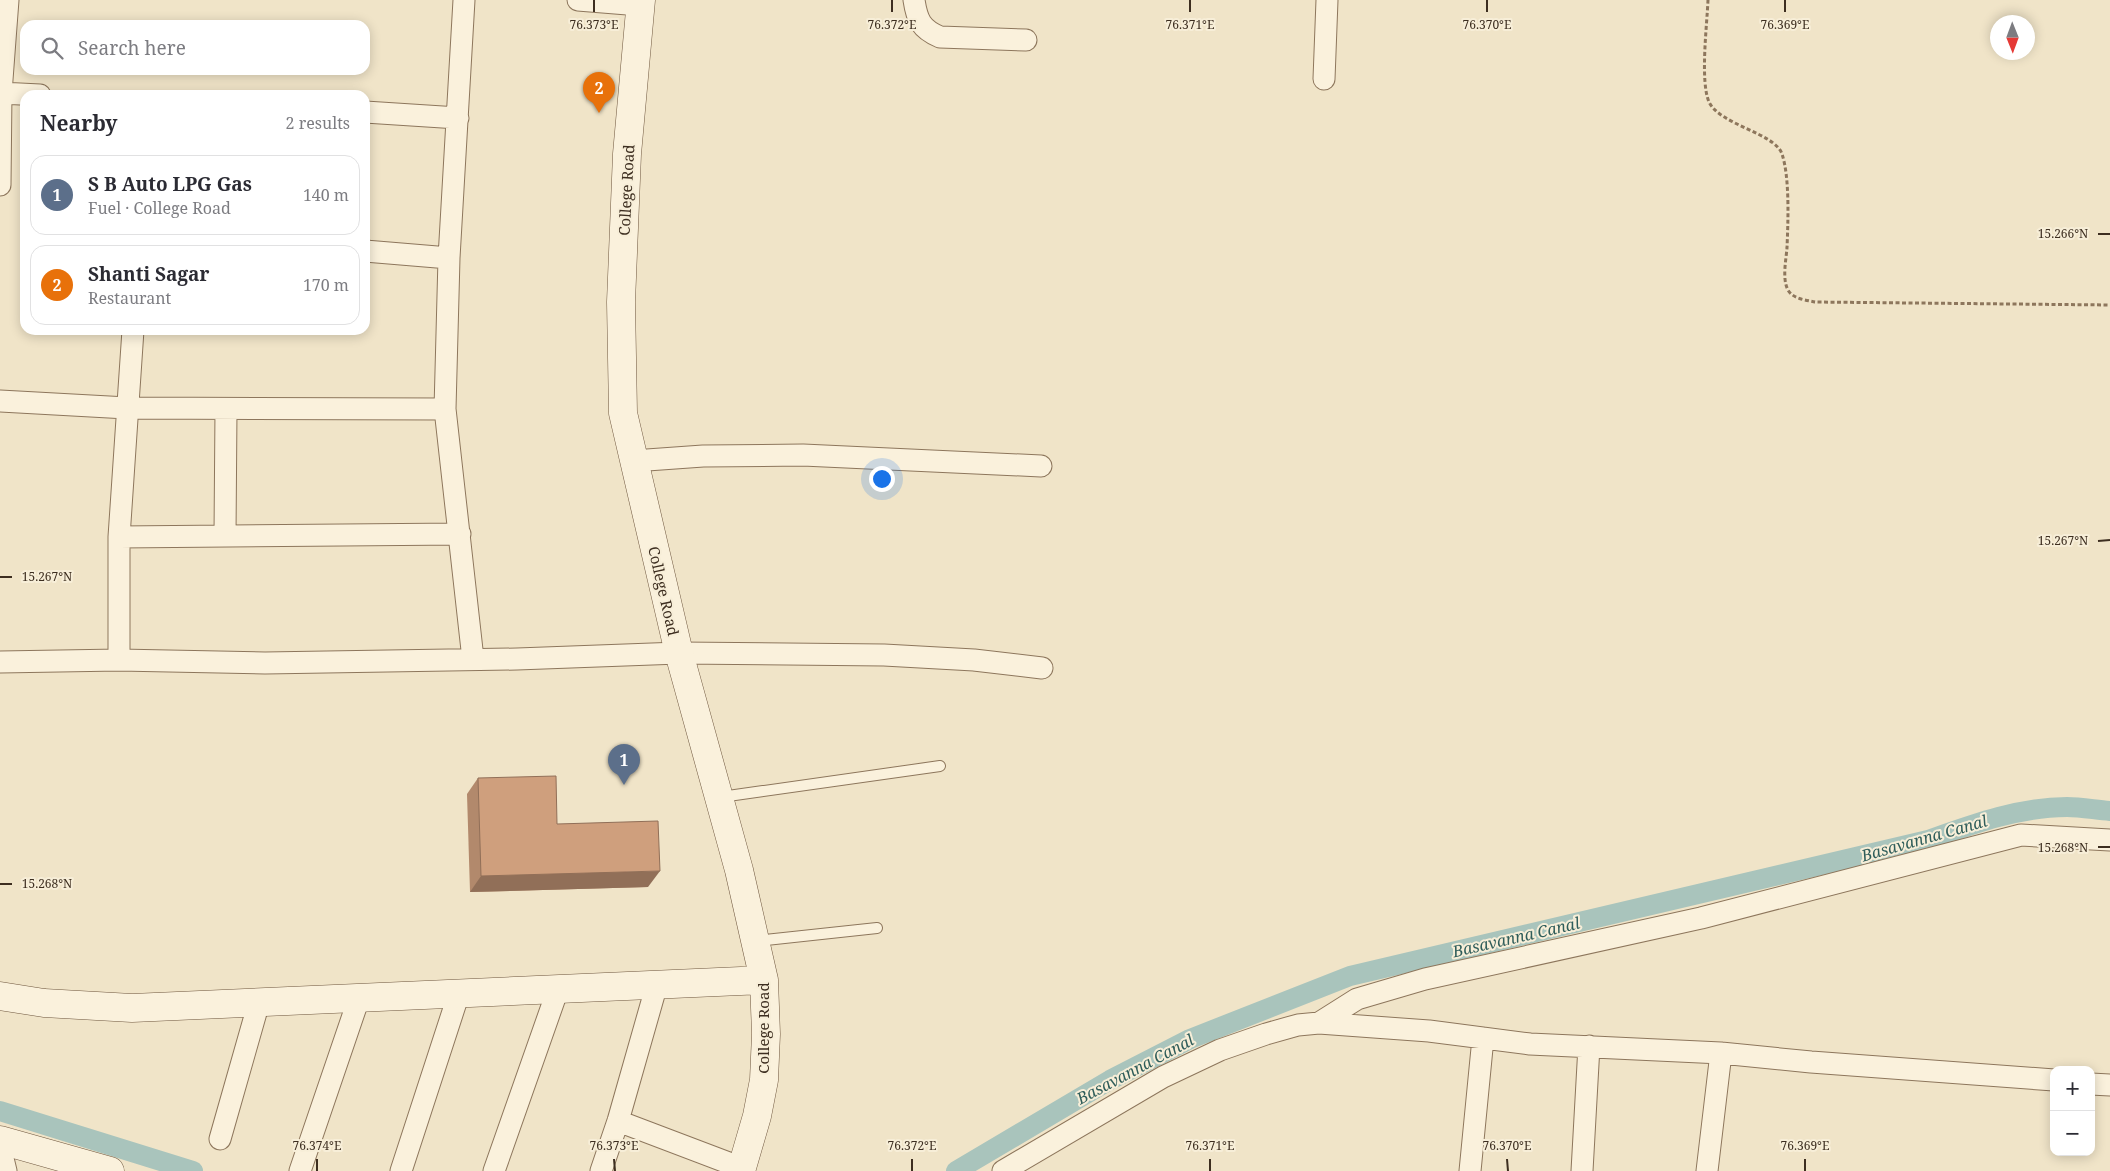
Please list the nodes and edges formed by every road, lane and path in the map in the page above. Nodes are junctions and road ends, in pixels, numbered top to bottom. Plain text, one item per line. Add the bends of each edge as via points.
1 (8, 0) edge
2 (464, 0) edge
3 (578, 0) edge
4 (914, 0) edge
5 (1327, 0) edge
6 (1708, 0) edge
7 (640, 2) edge
8 (1026, 40) dead end
9 (1324, 79) dead end
10 (1, 93) edge
11 (20, 94) edge
12 (370, 112) edge
13 (458, 118) junction
14 (0, 185) edge
15 (370, 251) edge
16 (449, 258) junction
17 (2110, 305) edge
18 (133, 335) edge
19 (0, 401) edge
20 (127, 408) junction
21 (445, 409) junction
22 (226, 410) junction
23 (633, 461) junction
24 (1041, 466) dead end
25 (460, 534) junction
26 (225, 535) junction
27 (119, 537) junction
28 (679, 652) junction
29 (119, 660) junction
30 (473, 660) junction
31 (0, 662) edge
32 (1042, 668) dead end
33 (940, 766) dead end
34 (719, 798) junction
35 (2110, 840) edge
36 (876, 928) dead end
37 (755, 941) junction
38 (764, 980) junction
39 (657, 984) junction
40 (558, 989) junction
41 (460, 993) junction
42 (0, 996) edge
43 (359, 998) junction
44 (259, 1002) junction
45 (1319, 1023) junction
46 (1483, 1038) junction
47 (1589, 1046) junction
48 (1721, 1053) junction
49 (2050, 1080) edge
50 (2095, 1084) edge
51 (2110, 1086) edge
52 (618, 1121) junction
53 (0, 1140) edge
54 (220, 1140) dead end
55 (0, 1146) edge
56 (742, 1169) edge
57 (6, 1171) edge
58 (110, 1171) edge
59 (300, 1171) edge
60 (401, 1171) edge
61 (494, 1171) edge
62 (601, 1171) edge
63 (1003, 1171) edge
64 (1470, 1171) edge
65 (1582, 1171) edge
66 (1707, 1171) edge

1 - 10 street
2 - 13 street
3 - 7 street
4 - 8 street via 918,18 927,31 940,36
5 - 9 street
6 - 17 path via 1705,85 1710,102 1719,113 1774,144 1782,152 1788,199 1786,274 1788,290 1797,298 1815,302
7 - 23 main road, College Road via 627,154 621,302 624,413
10 - 11 street
10 - 14 street
12 - 13 street
13 - 16 street
15 - 16 street
16 - 21 street
18 - 20 street
19 - 20 street
20 - 22 street
20 - 27 street
21 - 22 street
21 - 25 street
22 - 26 street
23 - 24 street via 702,456 803,455
23 - 28 main road, College Road
25 - 26 street
25 - 30 street
26 - 27 street
27 - 29 street
28 - 30 street
28 - 32 street via 884,655
28 - 34 main road, College Road
29 - 30 street via 265,663
29 - 31 street
33 - 34 lane
34 - 37 main road, College Road
35 - 45 street via 2021,836 1702,918 1425,979 1357,999
36 - 37 lane
37 - 38 main road, College Road
38 - 39 main road
38 - 56 main road, College Road via 764,1080
39 - 40 main road
39 - 52 street
40 - 41 main road
40 - 61 street
41 - 43 main road
41 - 60 street
42 - 44 main road via 44,1003 132,1008
43 - 44 main road
43 - 59 street
44 - 54 street
45 - 46 street
45 - 63 street via 1298,1025 1220,1050 1163,1077
46 - 47 street
46 - 64 street
47 - 48 street
47 - 65 street
48 - 49 street
48 - 66 street
50 - 51 street
52 - 56 street
52 - 62 street
53 - 58 main road
55 - 57 street

